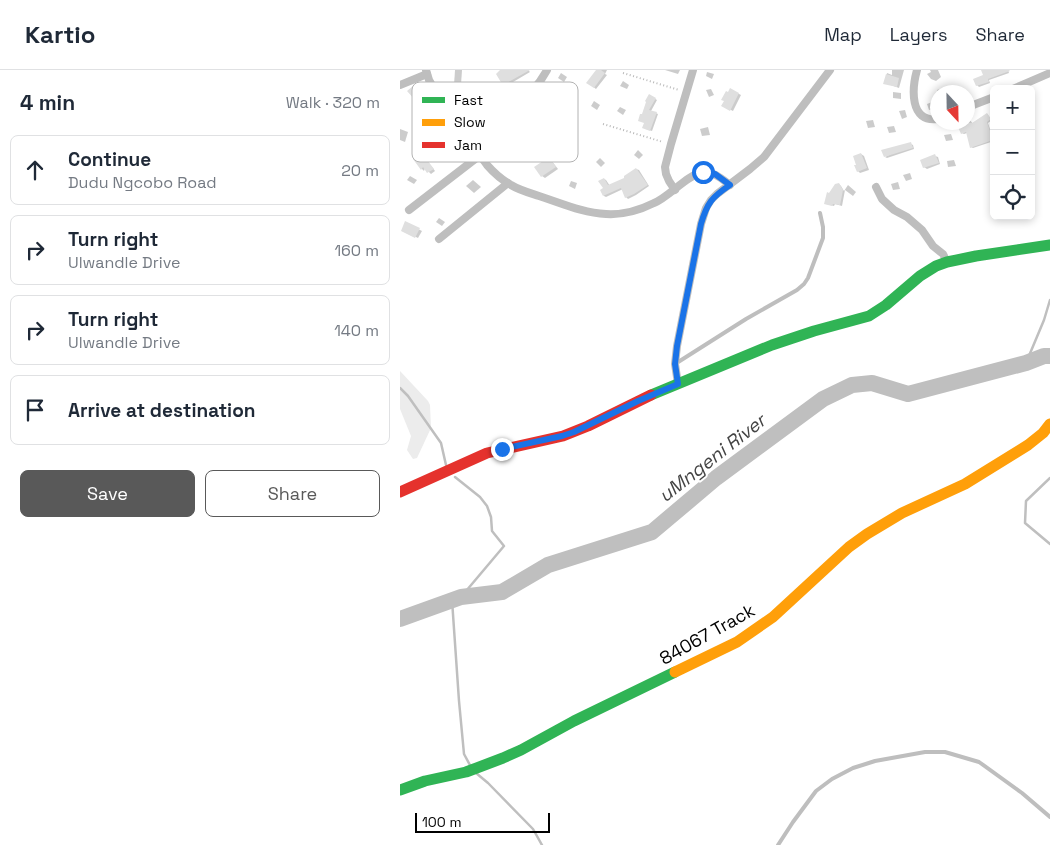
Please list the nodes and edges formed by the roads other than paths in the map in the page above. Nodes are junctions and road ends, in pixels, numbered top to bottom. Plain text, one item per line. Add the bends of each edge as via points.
1 (547, 70) edge
2 (694, 70) edge
3 (830, 70) edge
4 (917, 70) edge
5 (426, 72) edge
6 (1050, 73) edge
7 (540, 82) edge
8 (400, 85) edge
9 (1022, 85) edge
10 (990, 99) edge
11 (975, 104) edge
12 (930, 120) edge
13 (471, 162) edge
14 (484, 162) edge
15 (508, 183) junction
16 (730, 185) junction
17 (876, 187) dead end
18 (675, 190) junction
19 (409, 210) dead end
20 (820, 213) dead end
21 (439, 239) dead end
22 (1050, 245) edge
23 (946, 262) junction
24 (675, 364) junction
25 (678, 384) junction
26 (1050, 424) edge
27 (400, 492) edge
28 (400, 790) edge
29 (1050, 816) edge
30 (778, 845) edge

1 - 7 street
2 - 18 street via 665,167
3 - 16 street via 764,156
4 - 12 street via 914,104
5 - 8 street
6 - 9 street
10 - 11 street
13 - 19 street
14 - 15 street
15 - 18 street via 558,202 604,214 643,208
15 - 21 street
16 - 18 street via 715,174 703,172
16 - 24 street via 716,194 703,216
17 - 23 street via 882,199 922,230
20 - 24 lane via 824,235 804,284
22 - 23 street
23 - 25 street via 920,276 869,316 781,341
24 - 25 street
25 - 27 street via 574,432 486,453
26 - 28 street, 84067 Track via 1028,445 965,484 902,513 867,534 773,617 737,642 504,758
29 - 30 lane via 979,762 945,752 925,752 875,761 832,779 816,791

